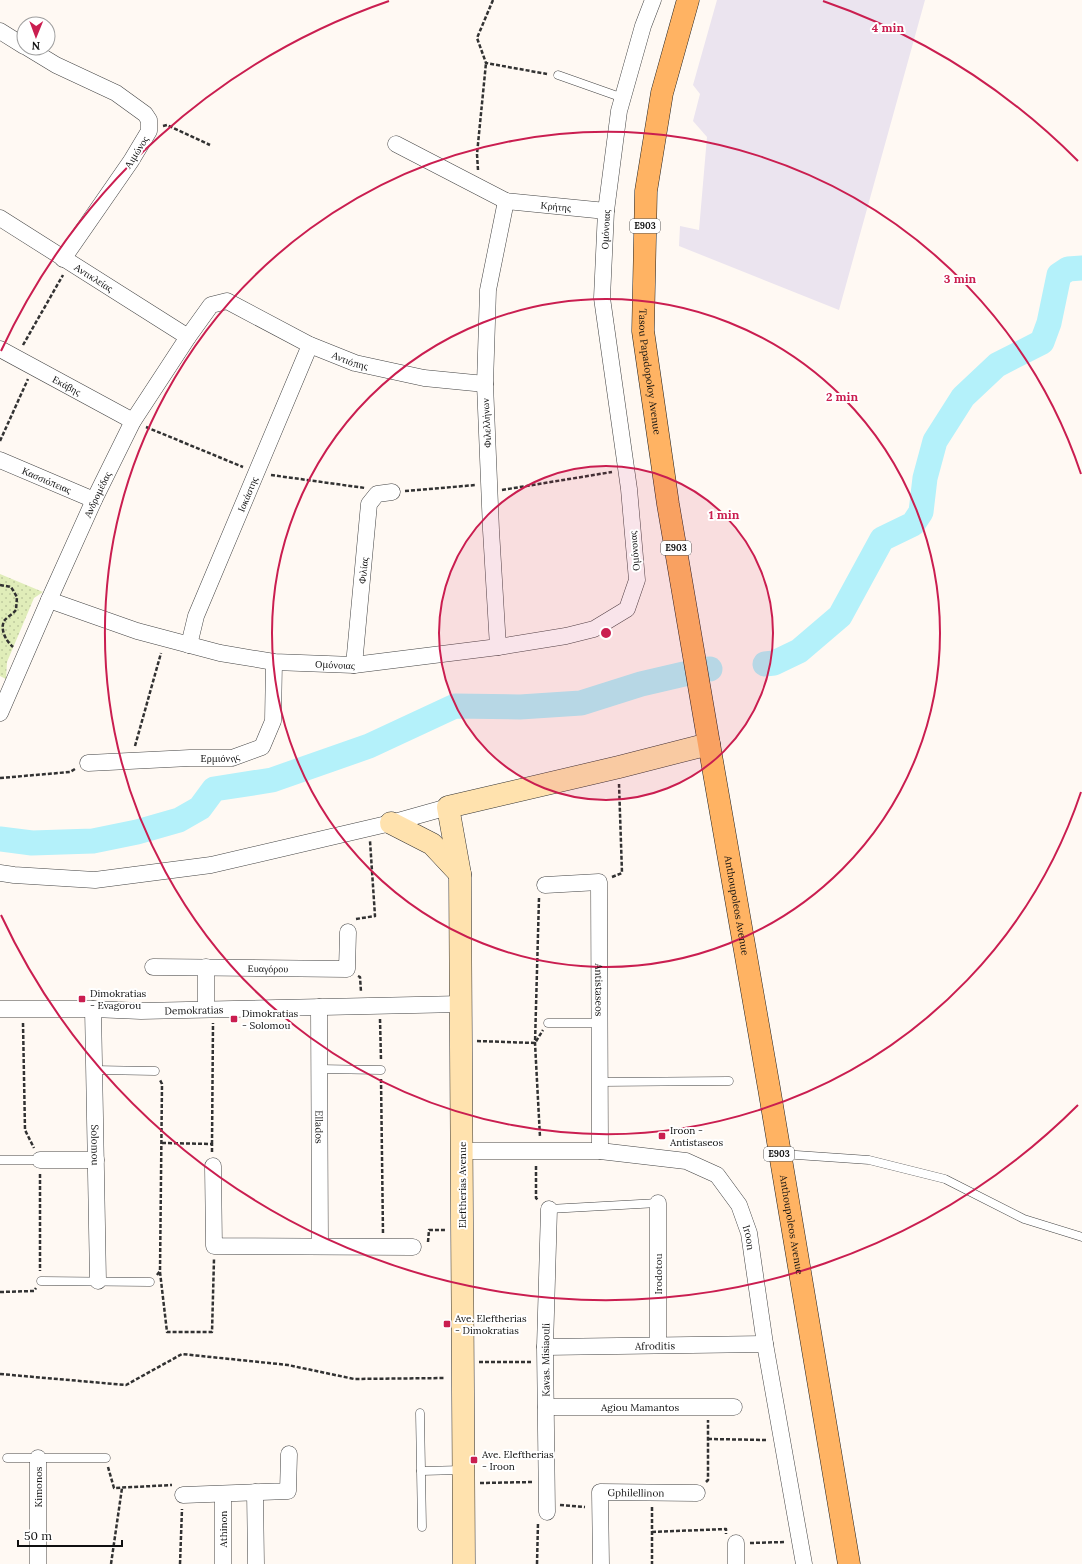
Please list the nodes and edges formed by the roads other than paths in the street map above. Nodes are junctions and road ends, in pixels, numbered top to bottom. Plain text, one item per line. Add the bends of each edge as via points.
1 (653, 0) edge
2 (688, 0) edge
3 (0, 31) edge
4 (16, 41) edge
5 (41, 56) edge
6 (558, 75) road end
7 (623, 98) junction
8 (396, 144) dead end
9 (506, 200) junction
10 (606, 211) junction
11 (0, 218) edge
12 (66, 261) junction
13 (227, 301) joint
14 (188, 337) junction
15 (310, 345) junction
16 (0, 349) edge
17 (484, 384) junction
18 (133, 421) junction
19 (0, 460) edge
20 (392, 492) road end
21 (94, 500) junction
22 (49, 600) junction
23 (189, 645) junction
24 (498, 647) junction
25 (274, 662) junction
26 (354, 665) junction
27 (0, 713) edge
28 (708, 744) junction
29 (88, 763) road end
30 (448, 807) junction
31 (391, 823) junction
32 (0, 873) edge
33 (460, 874) junction
34 (545, 885) dead end
35 (348, 932) road end
36 (153, 967) dead end
37 (206, 967) junction
38 (461, 1004) junction
39 (209, 1008) junction
40 (319, 1008) junction
41 (0, 1009) edge
42 (93, 1009) junction
43 (548, 1023) road end
44 (600, 1024) junction
45 (319, 1069) junction
46 (94, 1070) junction
47 (381, 1070) road end
48 (155, 1071) road end
49 (729, 1081) dead end
50 (600, 1082) junction
51 (461, 1150) junction
52 (600, 1151) junction
53 (779, 1154) junction
54 (0, 1160) edge
55 (40, 1160) joint
56 (96, 1160) junction
57 (213, 1166) road end
58 (658, 1203) joint
59 (550, 1209) joint
60 (1082, 1237) edge
61 (320, 1246) junction
62 (413, 1247) road end
63 (40, 1281) road end
64 (98, 1281) junction
65 (150, 1282) road end
66 (765, 1344) junction
67 (658, 1345) junction
68 (545, 1354) junction
69 (546, 1407) junction
70 (734, 1407) dead end
71 (420, 1413) dead end
72 (289, 1454) dead end
73 (7, 1458) dead end
74 (38, 1458) junction
75 (106, 1458) road end
76 (421, 1471) junction
77 (463, 1477) junction
78 (255, 1492) junction
79 (697, 1493) road end
80 (222, 1494) junction
81 (183, 1495) road end
82 (547, 1508) road end
83 (422, 1527) dead end
84 (736, 1543) road end
85 (38, 1564) edge
86 (223, 1564) edge
87 (256, 1564) edge
88 (464, 1564) edge
89 (601, 1564) edge
90 (736, 1564) edge
91 (804, 1564) edge
92 (848, 1564) edge

1 - 7 street, Ομόνοιας
2 - 28 main road, Tasou Papadopoloy Avenue / E903 via 662,93 646,191 643,331 668,504
3 - 4 street
5 - 12 street, Αιμώνος via 116,93 145,114 149,120 149,128 131,161
6 - 7 lane
7 - 10 street, Ομόνοιας
8 - 9 street, Κρήτης
9 - 10 street, Κρήτης
9 - 17 street, Φιλελλήνων via 488,290
10 - 24 street, Ομόνοιας via 602,298 626,470 637,580 627,608 594,629
11 - 12 street, Αντικλείας
12 - 14 street, Αντικλείας
13 - 14 street, Ανδρομέδας via 210,305
13 - 15 street, Αντιόπης
14 - 18 street, Ανδρομέδας
15 - 17 street, Αντιόπης via 362,364 424,378
15 - 23 street, Ιοκάστης via 196,616
16 - 18 street, Εκάβης
17 - 24 street, Φιλελλήνων
18 - 21 street, Ανδρομέδας
19 - 21 street, Κασσιόπειας
20 - 26 street, Φιλίας via 377,494 369,504
21 - 22 street, Ανδρομέδας
22 - 23 street, Ομόνοιας via 137,631
22 - 27 street, Ανδρομέδας
23 - 25 street, Ομόνοιας
24 - 26 street, Ομόνοιας
25 - 26 street, Ομόνοιας
25 - 29 street, Ερμιόνης via 273,721 262,747 232,758
28 - 30 main road
28 - 53 main road, Anthoupoleos Avenue / E903
30 - 31 street
30 - 33 main road, Eleftherias Avenue
31 - 32 street via 211,865 95,880
31 - 33 main road via 432,844
33 - 38 main road, Eleftherias Avenue
34 - 44 street, Antistaseos via 599,882
35 - 37 street, Ευαγόρου via 347,969
36 - 37 street, Ευαγόρου
37 - 39 street
38 - 40 street, Demokratias
38 - 51 main road, Eleftherias Avenue
39 - 40 street, Demokratias
39 - 42 street, Demokratias via 141,1011
40 - 45 street, Ellados
41 - 42 street, Demokratias
42 - 46 street, Solomou
43 - 44 lane
44 - 50 street, Antistaseos
45 - 47 lane
45 - 61 street, Ellados
46 - 48 lane
46 - 56 street, Solomou
49 - 50 lane
50 - 52 street, Antistaseos
51 - 52 street, Iroon
51 - 77 main road, Eleftherias Avenue
52 - 66 street, Iroon via 686,1161 717,1175 739,1205 749,1233
53 - 60 lane via 869,1160 945,1179 1024,1219
53 - 92 main road, Anthoupoleos Avenue / E903
54 - 55 lane
55 - 56 street
56 - 64 street, Solomou
57 - 61 street via 214,1246
58 - 59 lane
58 - 67 street, Irodotou
59 - 68 street, Kavas. Misiaouli
61 - 62 street
63 - 64 lane
64 - 65 lane
66 - 67 street, Afroditis
66 - 91 street, Iroon
67 - 68 street, Afroditis
68 - 69 street, Kavas. Misiaouli
69 - 70 street, Agiou Mamantos
69 - 82 street, Kavas. Misiaouli
71 - 76 lane
72 - 78 street via 288,1491
73 - 74 lane
74 - 75 lane
74 - 85 street, Kimonos
76 - 77 lane
76 - 83 lane
77 - 88 main road, Eleftherias Avenue
78 - 80 street
78 - 87 street
79 - 89 street, Gphilellinon via 600,1492
80 - 81 street
80 - 86 street, Athinon
84 - 90 street

